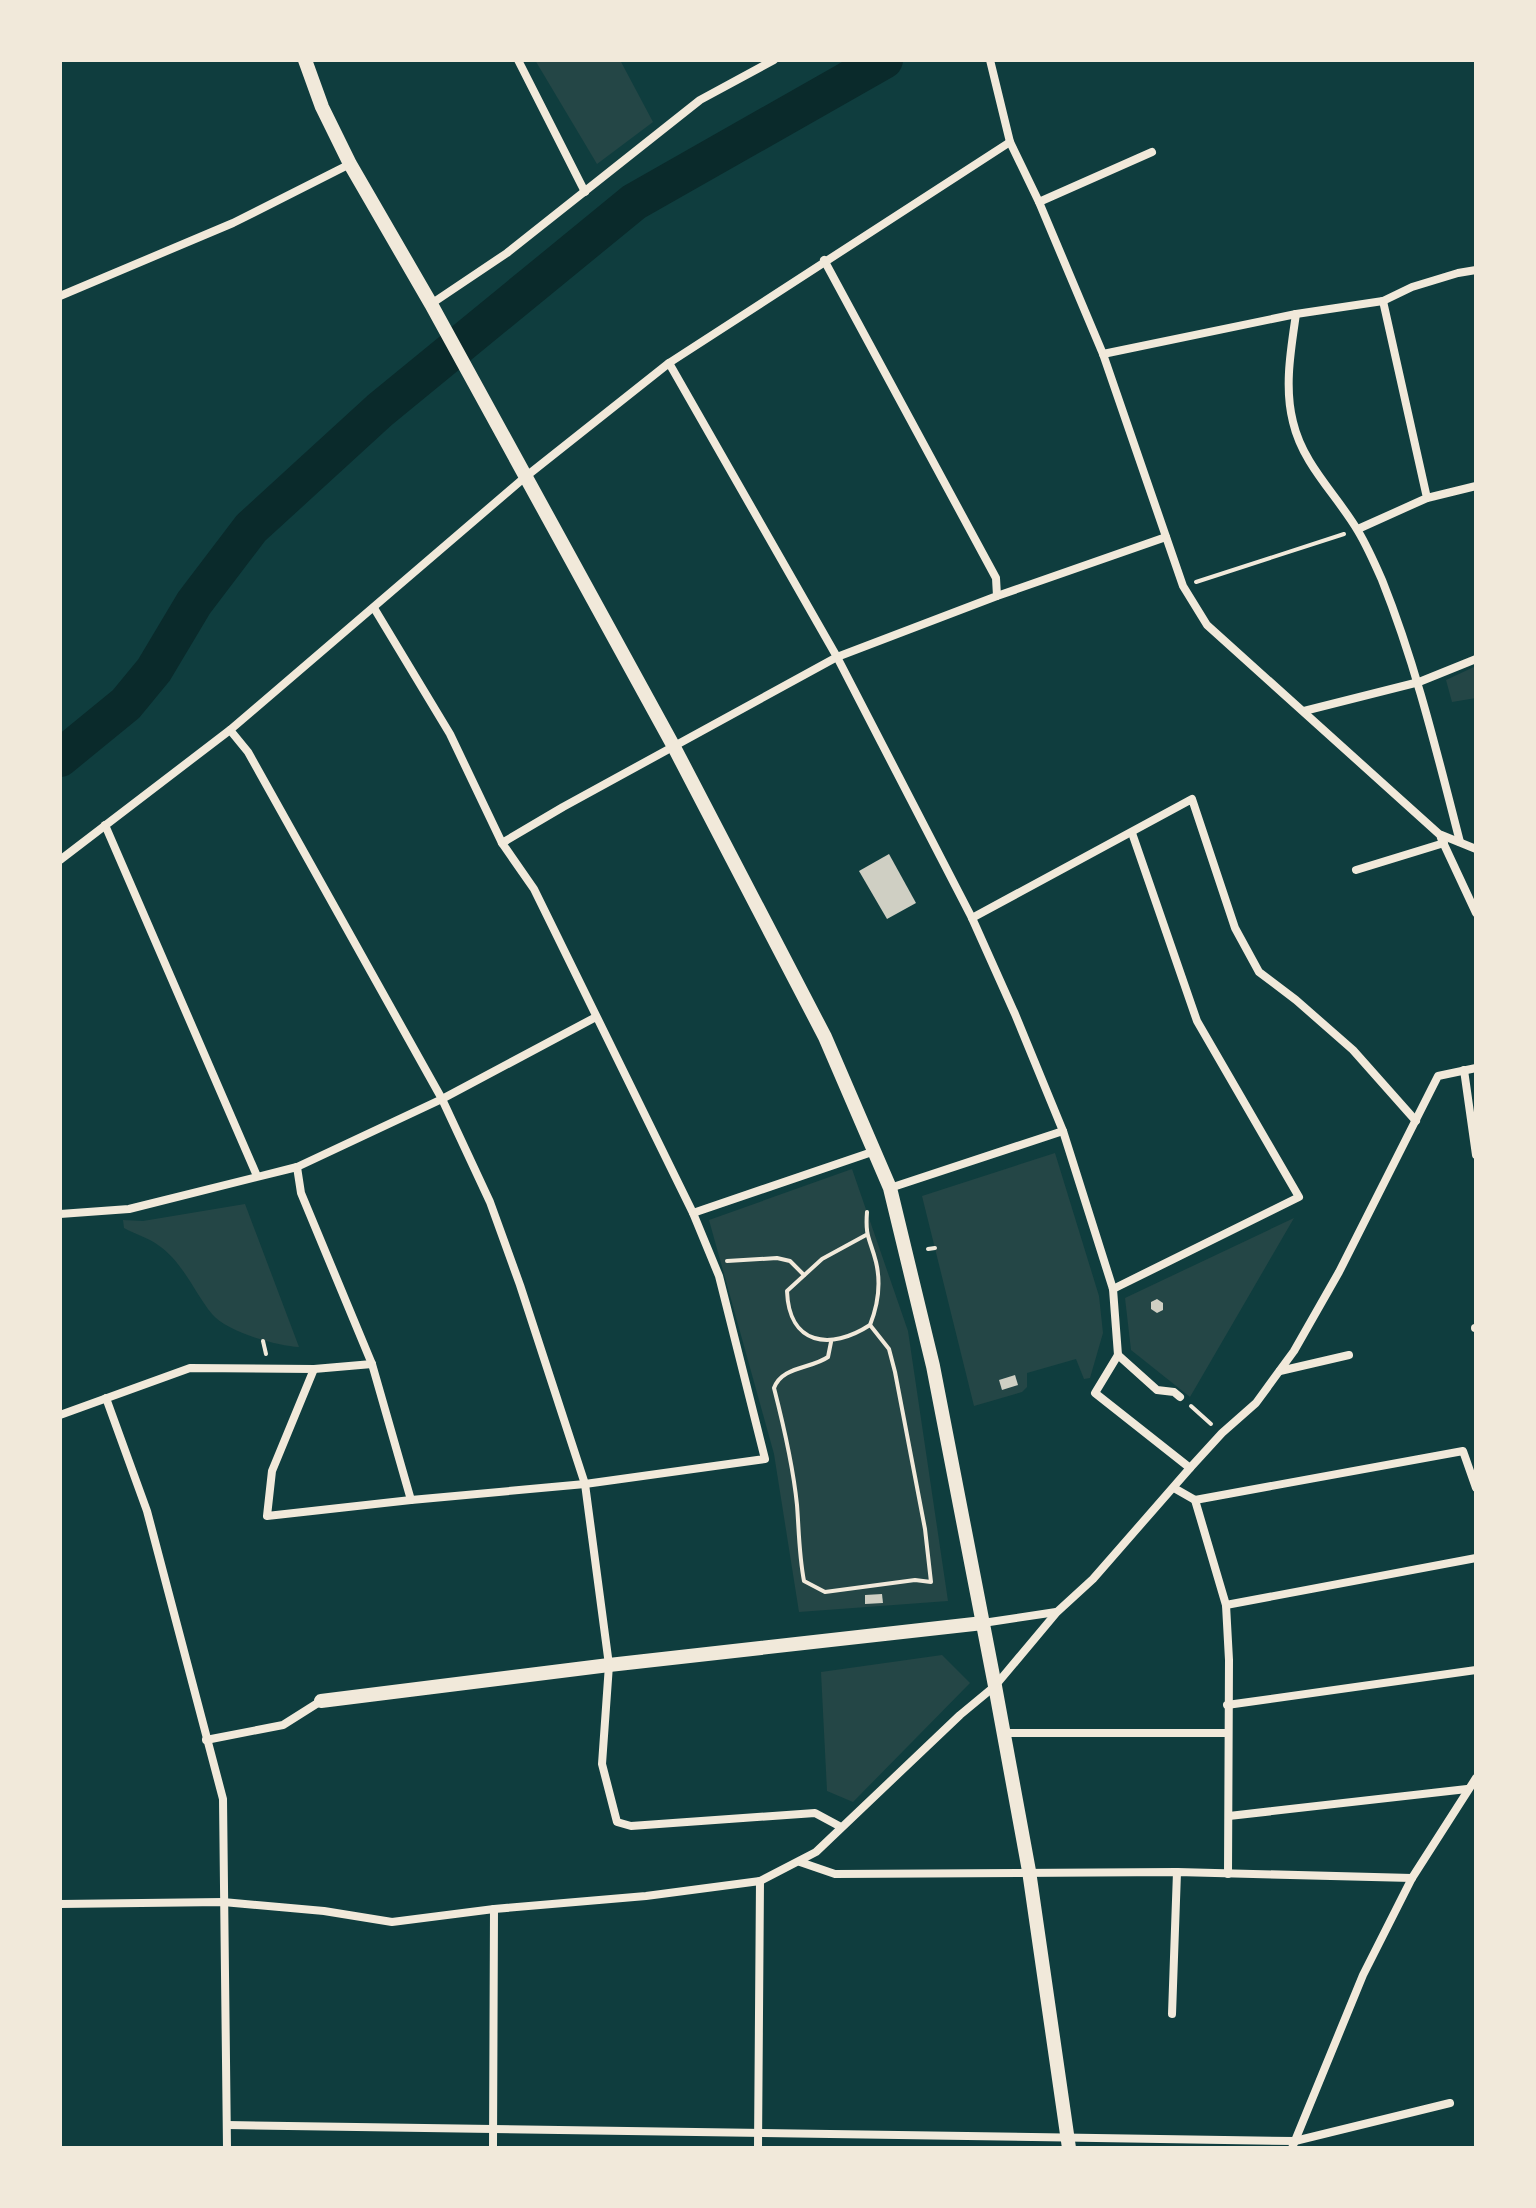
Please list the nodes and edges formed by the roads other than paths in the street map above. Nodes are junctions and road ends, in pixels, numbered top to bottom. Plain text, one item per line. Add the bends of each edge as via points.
1 (305, 60) edge
2 (518, 60) edge
3 (774, 60) edge
4 (990, 60) edge
5 (1010, 142) junction
6 (1152, 152) dead end
7 (350, 164) junction
8 (585, 192) junction
9 (1039, 202) junction
10 (824, 260) junction
11 (1476, 270) edge
12 (60, 296) edge
13 (1383, 301) junction
14 (431, 304) junction
15 (1296, 314) junction
16 (1103, 354) junction
17 (669, 363) junction
18 (524, 478) junction
19 (1476, 486) edge
20 (1427, 498) junction
21 (1358, 529) junction
22 (1166, 537) junction
23 (997, 596) junction
24 (374, 608) junction
25 (837, 657) junction
26 (1476, 659) edge
27 (1419, 682) junction
28 (1304, 711) junction
29 (230, 730) junction
30 (674, 747) junction
31 (105, 825) junction
32 (1132, 833) junction
33 (1439, 834) junction
34 (1460, 842) junction
35 (502, 843) junction
36 (1444, 843) junction
37 (1476, 849) edge
38 (60, 860) edge
39 (1356, 870) dead end
40 (1476, 913) edge
41 (972, 918) junction
42 (596, 1017) junction
43 (1476, 1068) edge
44 (1464, 1070) junction
45 (442, 1099) junction
46 (1416, 1121) junction
47 (1063, 1131) junction
48 (875, 1151) junction
49 (1476, 1155) edge
50 (297, 1167) junction
51 (257, 1176) junction
52 (890, 1188) junction
53 (693, 1213) junction
54 (60, 1214) edge
55 (1113, 1289) junction
56 (1118, 1355) junction
57 (1349, 1355) dead end
58 (372, 1364) junction
59 (314, 1369) junction
60 (1279, 1371) junction
61 (1180, 1397) road end
62 (106, 1398) junction
63 (60, 1415) edge
64 (1190, 1468) junction
65 (585, 1484) junction
66 (1174, 1488) junction
67 (1476, 1488) edge
68 (411, 1500) junction
69 (1195, 1500) junction
70 (1476, 1558) edge
71 (1226, 1605) junction
72 (1057, 1612) junction
73 (983, 1623) junction
74 (609, 1665) junction
75 (1476, 1670) edge
76 (995, 1686) junction
77 (321, 1701) joint
78 (1227, 1705) junction
79 (1003, 1733) junction
80 (1228, 1733) junction
81 (206, 1740) junction
82 (1476, 1778) edge
83 (1467, 1789) junction
84 (1229, 1816) junction
85 (841, 1827) junction
86 (800, 1862) junction
87 (1029, 1871) junction
88 (1177, 1872) junction
89 (1228, 1874) junction
90 (1412, 1878) junction
91 (760, 1881) junction
92 (223, 1902) junction
93 (60, 1904) edge
94 (494, 1909) junction
95 (1172, 2014) dead end
96 (1450, 2103) dead end
97 (227, 2125) junction
98 (493, 2130) junction
99 (758, 2132) junction
100 (1023, 2143) edge
101 (1069, 2143) edge
102 (1294, 2144) edge
103 (227, 2148) edge
104 (493, 2148) edge
105 (758, 2148) edge

1 - 7 street
2 - 8 street
3 - 8 street via 700,100
4 - 5 street
5 - 9 street
5 - 10 street
6 - 9 street
7 - 12 street via 233,223
7 - 14 street
8 - 14 street
9 - 16 street
10 - 17 street
10 - 23 street via 996,578
11 - 13 street via 1412,287
13 - 15 street
13 - 20 street
14 - 18 street
15 - 16 street
15 - 21 street via 1288,388 1293,423 1325,487
16 - 22 street
17 - 18 street
17 - 25 street
18 - 24 street
18 - 30 street
19 - 20 street
20 - 21 street
21 - 27 street
22 - 23 street
22 - 28 street via 1183,586 1207,625
23 - 25 street
24 - 29 street
24 - 35 street via 450,734
25 - 30 street
25 - 41 street
26 - 27 street
27 - 28 street
27 - 34 street
28 - 33 street
29 - 31 street
29 - 45 street via 248,752
30 - 35 street
30 - 48 street via 825,1037
31 - 38 street
31 - 51 street
32 - 41 street
32 - 46 street via 1192,799 1235,928 1259,972 1353,1050
32 - 55 street via 1197,1021 1299,1197
33 - 34 street
33 - 36 street
34 - 37 street
35 - 42 street via 534,889
36 - 39 street
36 - 40 street
41 - 47 street
42 - 45 street
42 - 53 street
43 - 44 street
44 - 46 street via 1438,1076
44 - 49 street
45 - 50 street
45 - 65 street via 490,1202
46 - 60 street via 1339,1272
47 - 52 street
47 - 55 street
48 - 52 street
48 - 53 street
50 - 51 street
50 - 58 street via 301,1193
51 - 54 street via 129,1209
52 - 73 street via 933,1366
53 - 65 street via 719,1276 765,1459
55 - 56 street
56 - 61 street via 1157,1390
56 - 64 street via 1095,1393
57 - 60 street
58 - 59 street
58 - 68 street
59 - 62 street via 190,1368
59 - 68 street via 272,1471 267,1516
60 - 64 street via 1256,1403
62 - 63 street
62 - 81 street via 147,1511
64 - 66 street
65 - 68 street
65 - 74 street
66 - 69 street
66 - 72 street
67 - 69 street via 1463,1451
69 - 71 street
70 - 71 street
71 - 78 street
72 - 73 street
72 - 76 street
73 - 74 street
73 - 76 street
74 - 77 street
74 - 85 street via 602,1764 617,1822 631,1826 815,1813
75 - 78 street
76 - 79 street
76 - 85 street
77 - 81 street via 283,1725
78 - 80 street
79 - 80 street
79 - 87 street
80 - 84 street
81 - 92 street via 223,1799
82 - 83 street
83 - 84 street
83 - 90 street
84 - 89 street
85 - 86 street
86 - 87 street via 835,1874
86 - 91 street
87 - 88 street
87 - 101 street
88 - 89 street
88 - 95 street
89 - 90 street
90 - 102 street via 1363,1975
91 - 94 street
91 - 99 street
92 - 93 street
92 - 94 street via 392,1922
92 - 97 street
94 - 98 street
96 - 102 street
97 - 98 street
97 - 103 street
98 - 99 street
98 - 104 street
99 - 100 street
99 - 105 street
100 - 101 street
101 - 102 street

